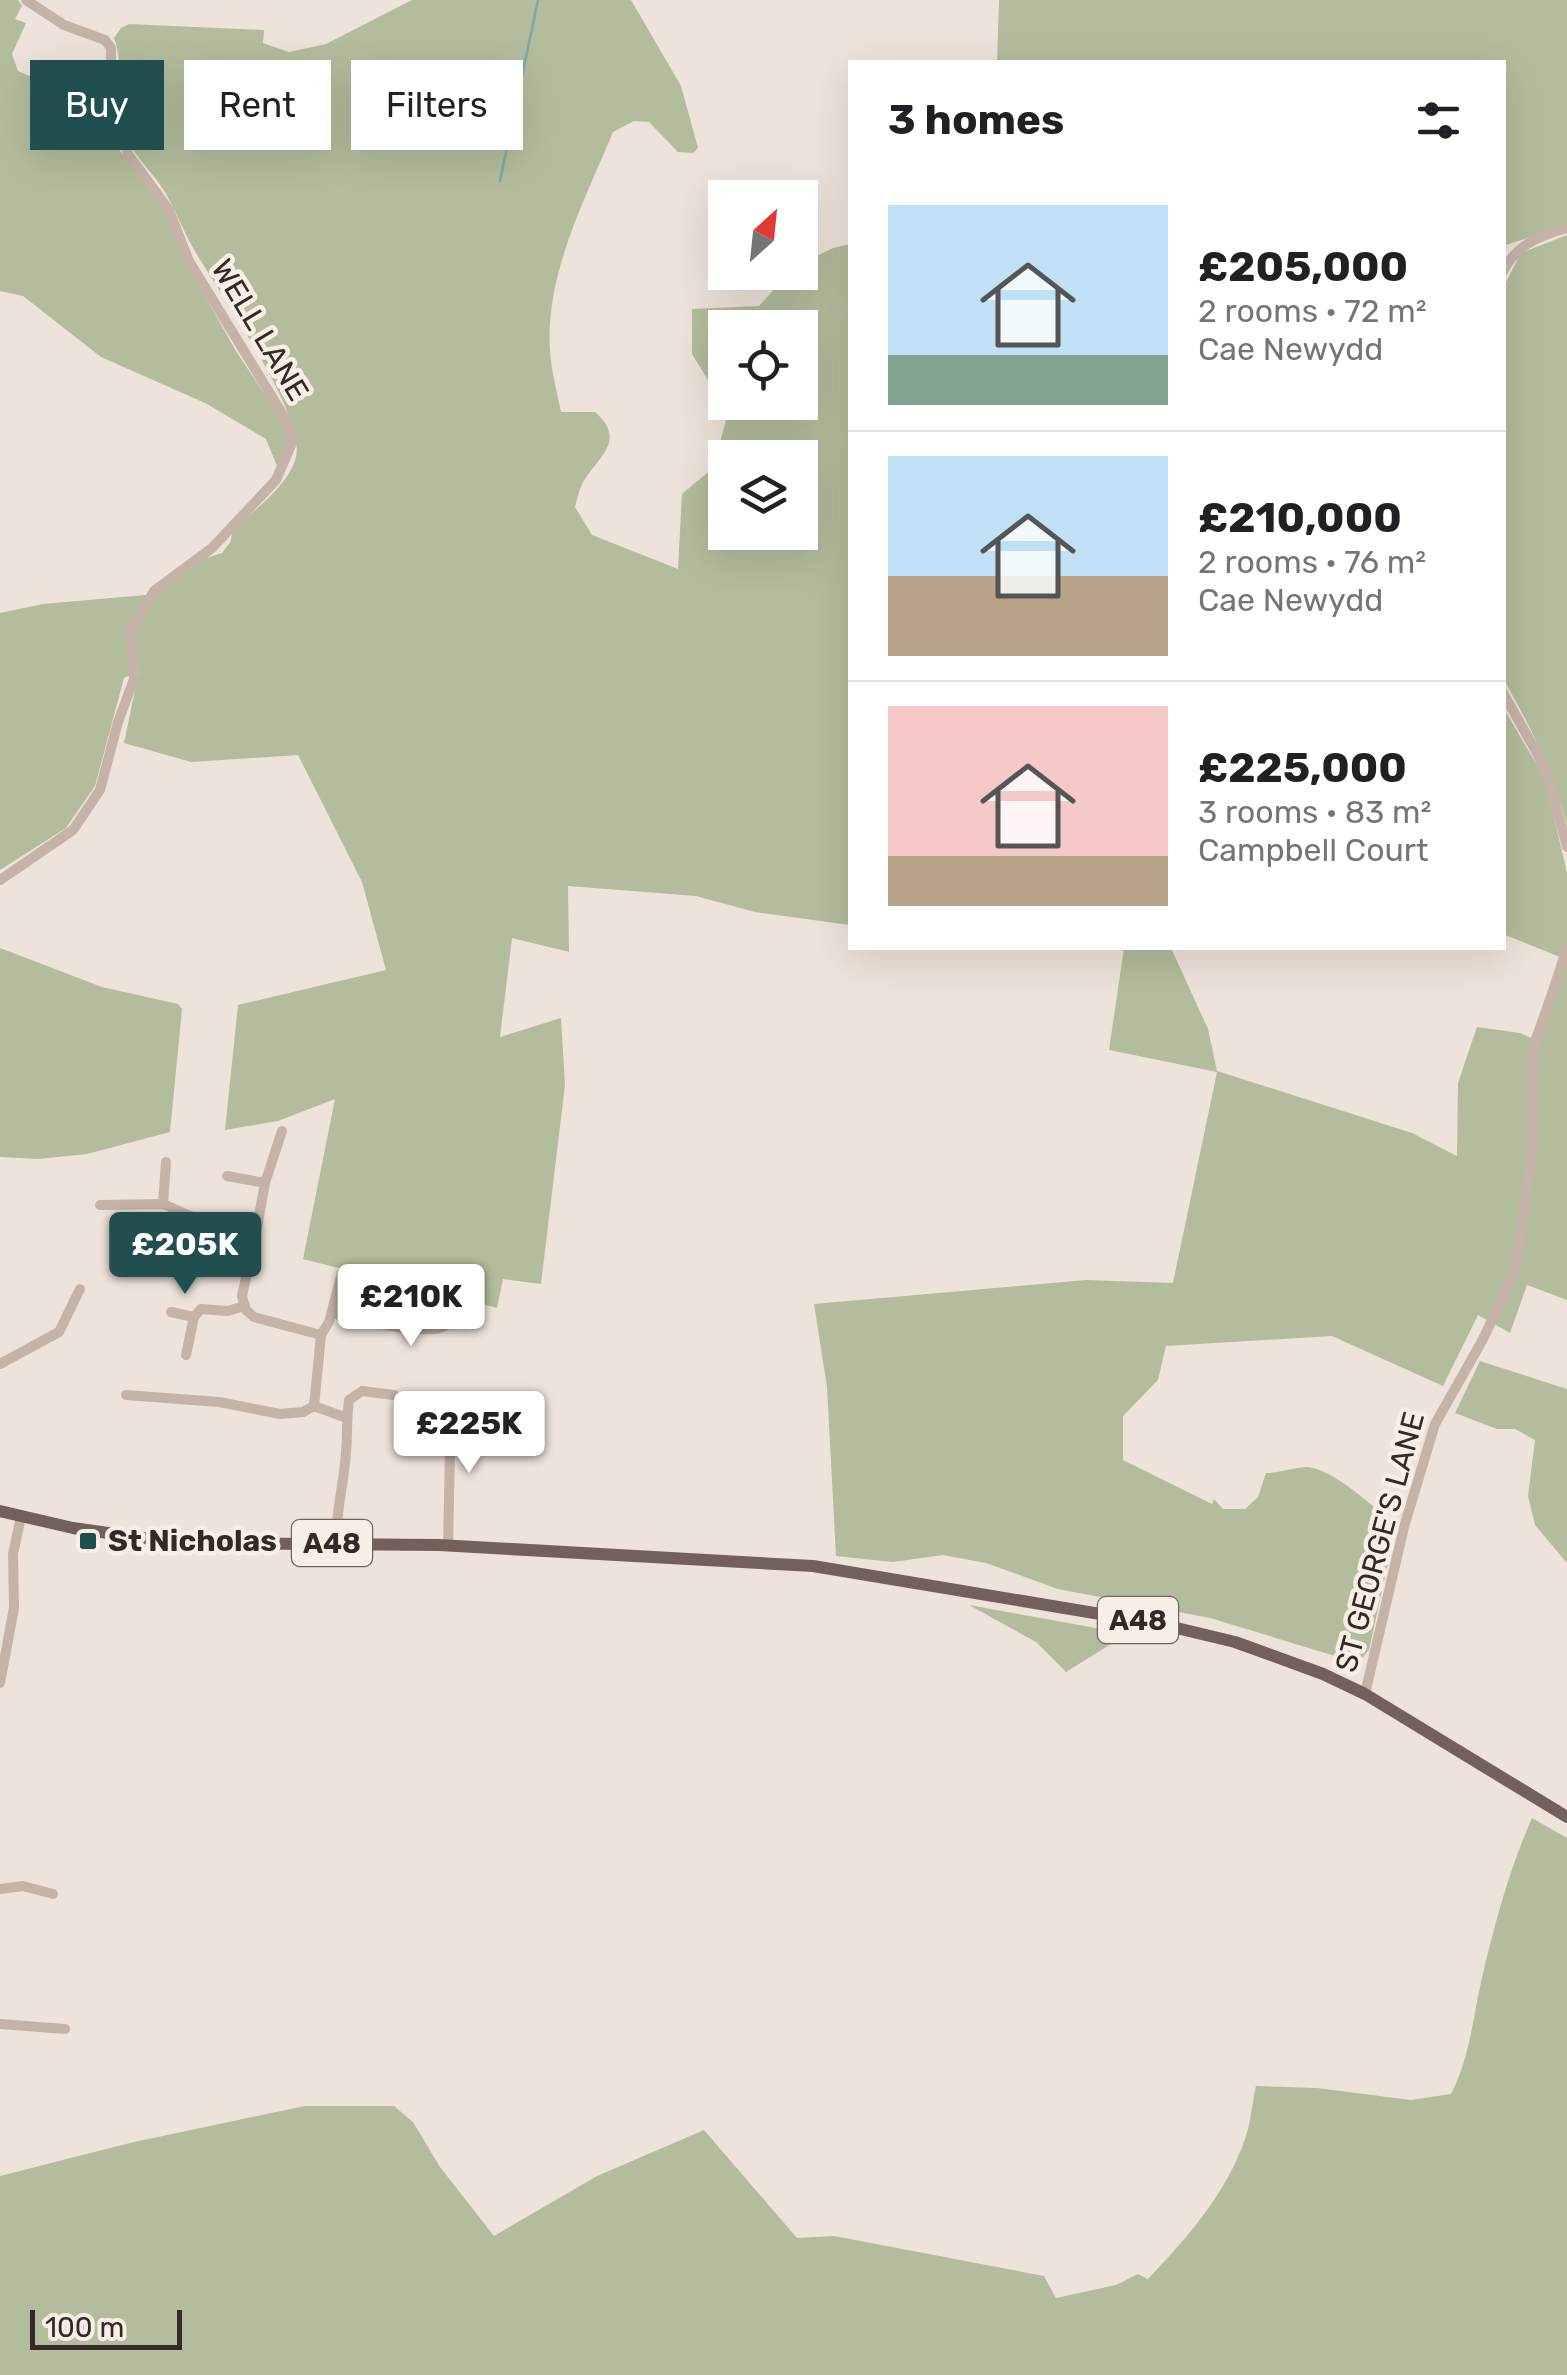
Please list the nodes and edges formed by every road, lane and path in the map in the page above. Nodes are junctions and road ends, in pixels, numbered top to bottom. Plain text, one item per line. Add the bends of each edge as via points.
1 (26, 0) edge
2 (1567, 228) edge
3 (1506, 266) edge
4 (1506, 698) edge
5 (1567, 846) edge
6 (0, 880) edge
7 (1567, 948) edge
8 (282, 1131) dead end
9 (166, 1162) dead end
10 (227, 1176) dead end
11 (265, 1183) junction
12 (163, 1204) junction
13 (100, 1206) dead end
14 (254, 1238) junction
15 (342, 1273) dead end
16 (80, 1289) dead end
17 (453, 1302) dead end
18 (244, 1306) junction
19 (171, 1312) dead end
20 (332, 1313) junction
21 (194, 1318) junction
22 (321, 1335) junction
23 (186, 1355) dead end
24 (0, 1364) edge
25 (394, 1395) dead end
26 (126, 1396) dead end
27 (451, 1405) dead end
28 (314, 1406) junction
29 (344, 1417) junction
30 (0, 1511) edge
31 (22, 1517) junction
32 (336, 1543) junction
33 (448, 1546) junction
34 (0, 1683) edge
35 (1365, 1694) junction
36 (1567, 1817) edge
37 (0, 1888) edge
38 (53, 1894) dead end
39 (0, 2024) edge
40 (65, 2029) dead end

1 - 6 street, WELL LANE via 112,48 111,98 128,154 169,210 189,261 288,423 292,443 276,480 212,548 154,591 130,631 134,679 100,790 73,830
2 - 3 street via 1528,242
4 - 5 street via 1544,768
7 - 35 street, ST GEORGE'S LANE via 1533,1052 1533,1144 1515,1272 1435,1424
8 - 11 street
9 - 12 street
10 - 11 street
11 - 14 street
12 - 13 street
12 - 14 street
14 - 18 street
15 - 20 street
16 - 24 street via 59,1332
17 - 20 street via 446,1325 434,1332
18 - 21 street via 206,1307
18 - 22 street via 254,1316
19 - 21 street
20 - 22 street
21 - 23 street
22 - 28 street
25 - 29 street via 358,1392 350,1396
26 - 28 street via 280,1414
27 - 33 street
28 - 29 street
29 - 32 street
30 - 31 main road, A48
31 - 32 main road, A48 via 179,1543
31 - 34 street
32 - 33 main road, A48
33 - 35 main road, A48 via 740,1560 882,1575 1182,1628 1258,1649
35 - 36 main road, A48
37 - 38 street
39 - 40 street

